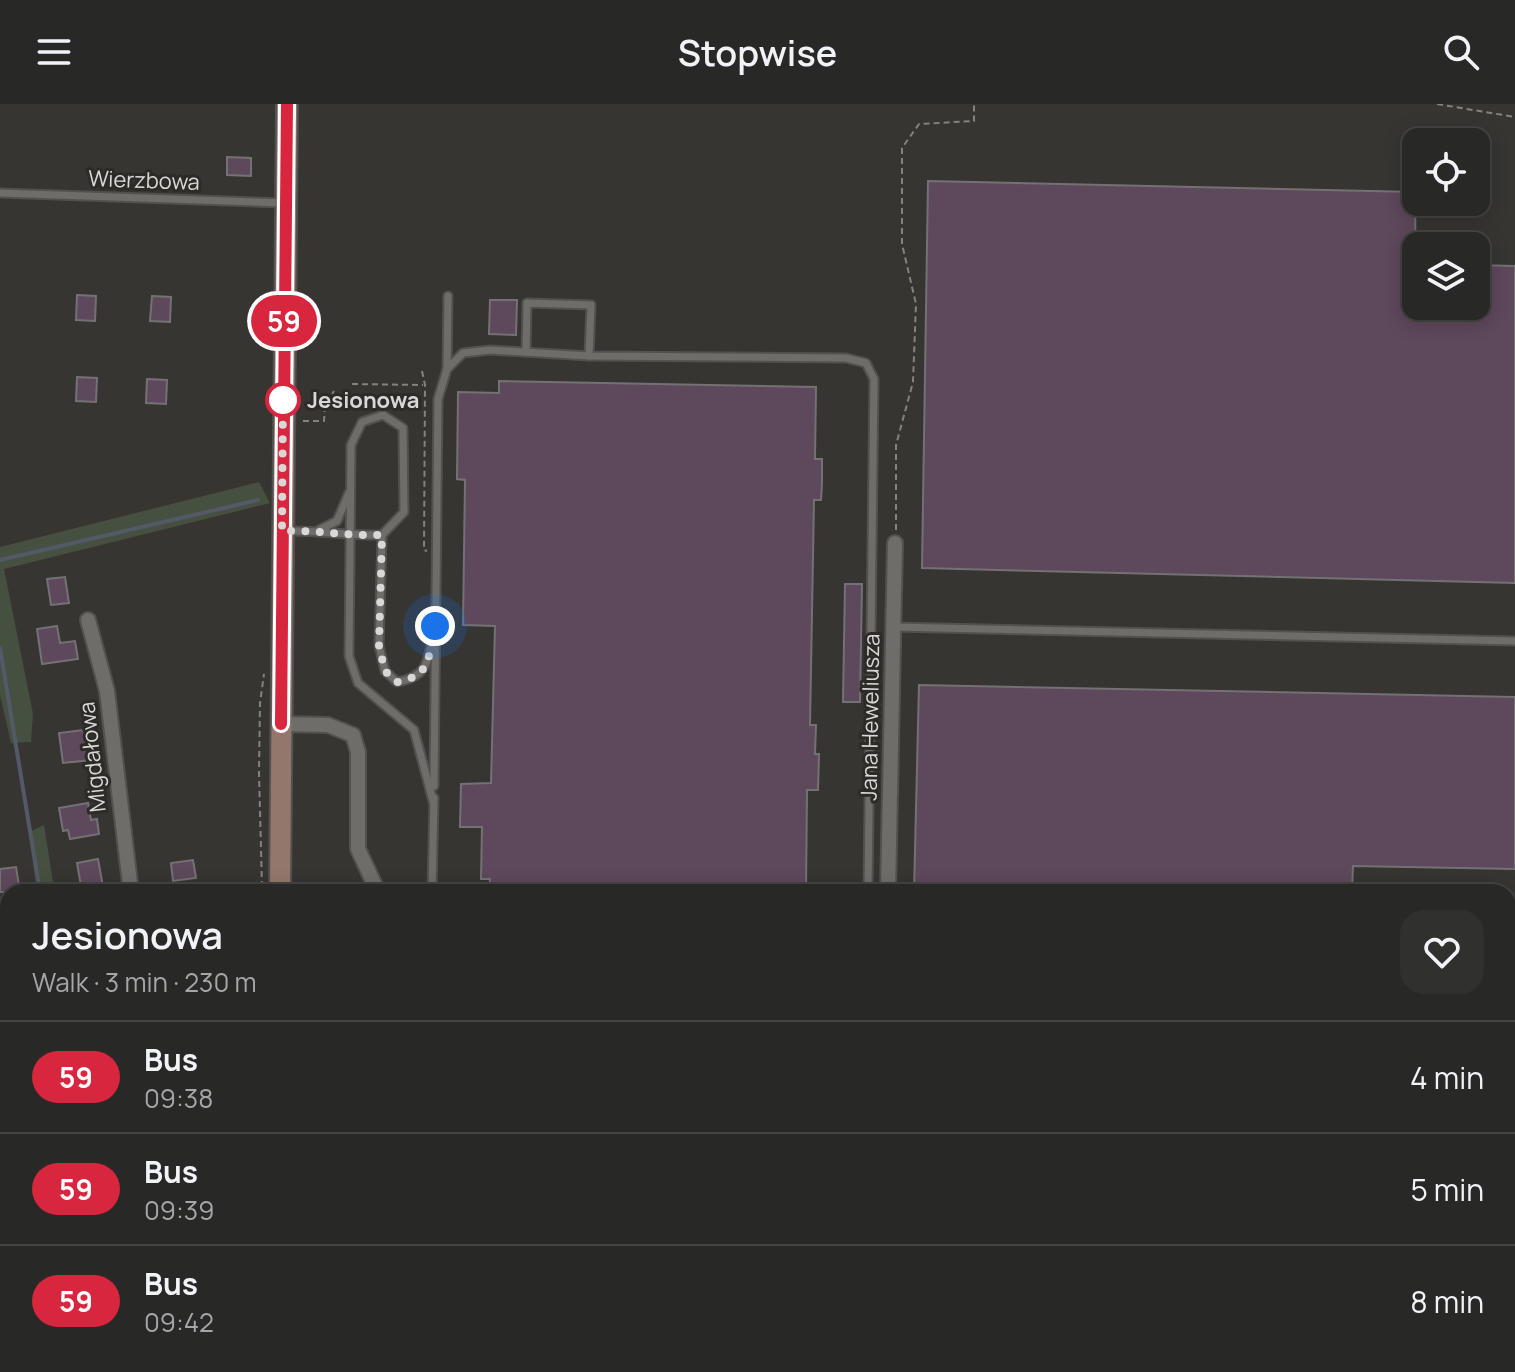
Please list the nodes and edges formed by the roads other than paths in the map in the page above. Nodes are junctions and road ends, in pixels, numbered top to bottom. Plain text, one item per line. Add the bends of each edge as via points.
1 (287, 104) edge
2 (0, 193) edge
3 (286, 203) junction
4 (448, 296) dead end
5 (526, 352) junction
6 (589, 356) junction
7 (447, 369) junction
8 (351, 488) junction
9 (319, 530) junction
10 (282, 531) junction
11 (382, 535) junction
12 (350, 536) junction
13 (895, 543) road end
14 (88, 620) dead end
15 (435, 626) junction
16 (894, 627) junction
17 (1515, 641) edge
18 (281, 724) junction
19 (433, 801) junction
20 (130, 884) edge
21 (280, 884) edge
22 (374, 884) edge
23 (432, 884) edge
24 (868, 884) edge
25 (888, 884) edge

1 - 3 street
2 - 3 lane, Wierzbowa
3 - 10 street
4 - 7 lane
5 - 6 lane
5 - 6 lane via 527,303 591,305
5 - 7 lane via 463,353
6 - 24 lane via 846,358 866,363 874,379
7 - 15 lane via 438,399
8 - 9 lane via 337,521
8 - 11 lane via 351,445 362,422 383,415 403,428 404,512
8 - 12 lane
9 - 10 lane
9 - 12 lane
10 - 18 street
11 - 12 lane
11 - 15 lane via 379,646 385,671 397,682 423,672
12 - 19 lane via 349,656 358,683 414,730
13 - 16 street, Jana Heweliusza
14 - 20 street, Migdałowa via 107,691
15 - 19 lane
16 - 17 lane
16 - 25 street, Jana Heweliusza
18 - 21 street
18 - 22 street via 328,725 353,735 358,752 358,849
19 - 23 lane

